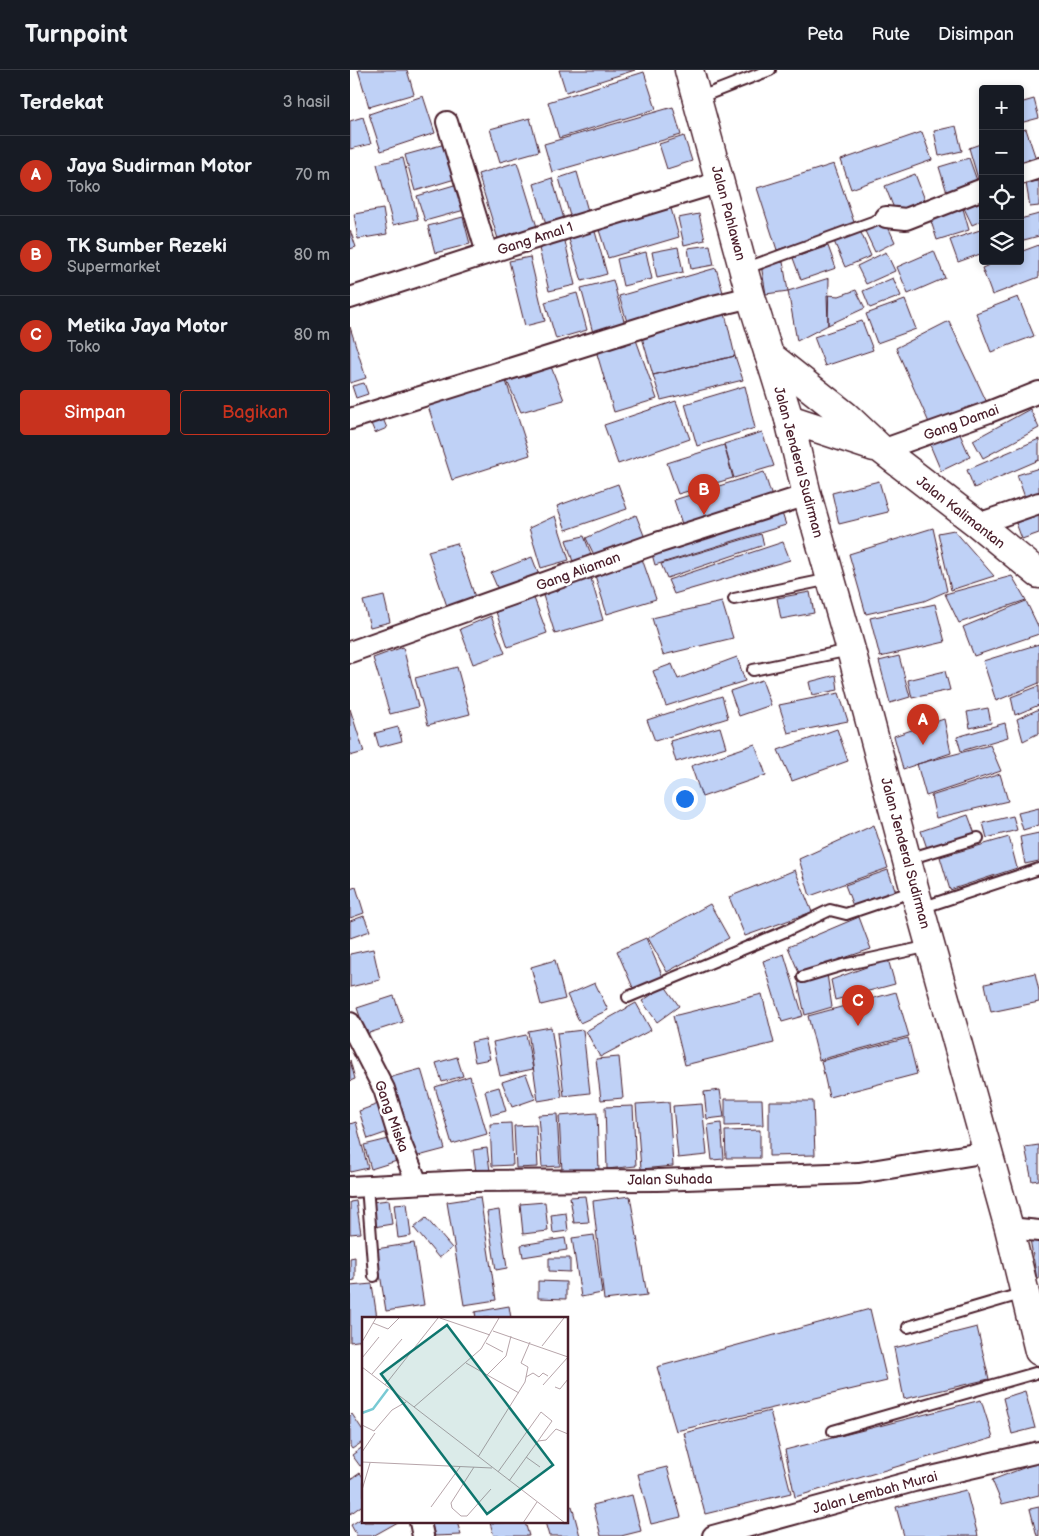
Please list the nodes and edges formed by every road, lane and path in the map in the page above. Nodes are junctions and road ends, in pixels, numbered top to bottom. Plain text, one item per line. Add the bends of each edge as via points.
1 (690, 70) edge
2 (770, 70) edge
3 (697, 98) junction
4 (447, 122) dead end
5 (1039, 168) edge
6 (1024, 173) edge
7 (720, 182) junction
8 (979, 191) edge
9 (886, 217) joint
10 (487, 254) junction
11 (744, 269) junction
12 (752, 297) junction
13 (350, 298) edge
14 (769, 355) junction
15 (1039, 392) edge
16 (350, 419) edge
17 (789, 420) junction
18 (882, 450) junction
19 (807, 495) junction
20 (1039, 503) edge
21 (978, 524) junction
22 (1039, 574) edge
23 (831, 578) junction
24 (734, 599) dead end
25 (851, 650) junction
26 (350, 652) edge
27 (753, 670) dead end
28 (978, 838) dead end
29 (908, 859) junction
30 (1039, 869) edge
31 (918, 899) junction
32 (931, 946) junction
33 (803, 977) dead end
34 (628, 997) dead end
35 (350, 1023) edge
36 (988, 1152) junction
37 (416, 1183) junction
38 (359, 1187) edge
39 (1009, 1228) junction
40 (1039, 1231) edge
41 (374, 1276) dead end
42 (1025, 1293) junction
43 (908, 1327) dead end
44 (1039, 1352) edge
45 (1039, 1372) edge
46 (834, 1431) dead end
47 (1039, 1452) edge
48 (713, 1536) edge

1 - 3 main road, Jalan Pahlawan
2 - 3 lane
3 - 7 main road, Jalan Pahlawan
4 - 10 street
5 - 6 street
7 - 10 street, Gang Amal 1
7 - 11 main road, Jalan Pahlawan
8 - 9 street via 906,220
9 - 11 lane
10 - 13 street, Gang Amal 1
11 - 12 main road, Jalan Pahlawan
12 - 14 main road, Jalan Pahlawan
12 - 16 street via 701,309
14 - 17 main road, Jalan Jenderal Sudirman
14 - 18 main road, Jalan Kalimantan via 846,416
15 - 18 street, Gang Damai
17 - 18 main road, Jalan Kalimantan
17 - 19 main road, Jalan Jenderal Sudirman
18 - 21 main road, Jalan Kalimantan
19 - 23 main road, Jalan Jenderal Sudirman
19 - 26 street, Gang Aliaman via 657,543
20 - 21 street
21 - 22 main road, Jalan Kalimantan
23 - 24 lane
23 - 25 main road, Jalan Jenderal Sudirman
25 - 27 lane
25 - 29 main road, Jalan Jenderal Sudirman
28 - 29 lane
29 - 31 main road, Jalan Jenderal Sudirman
30 - 31 lane
31 - 32 main road, Jalan Jenderal Sudirman
31 - 34 lane via 846,914 830,910
32 - 33 lane
32 - 36 main road, Jalan Jenderal Sudirman
35 - 37 street, Gang Miska via 384,1089
36 - 37 street, Jalan Suhada via 859,1173
36 - 39 main road, Jalan Jenderal Sudirman
37 - 38 street, Jalan Suhada
38 - 41 lane
39 - 40 street
39 - 42 main road, Jalan Jenderal Sudirman
42 - 43 lane
42 - 44 main road, Jalan Jenderal Sudirman
45 - 46 lane
47 - 48 street, Jalan Lembah Murai via 914,1481

